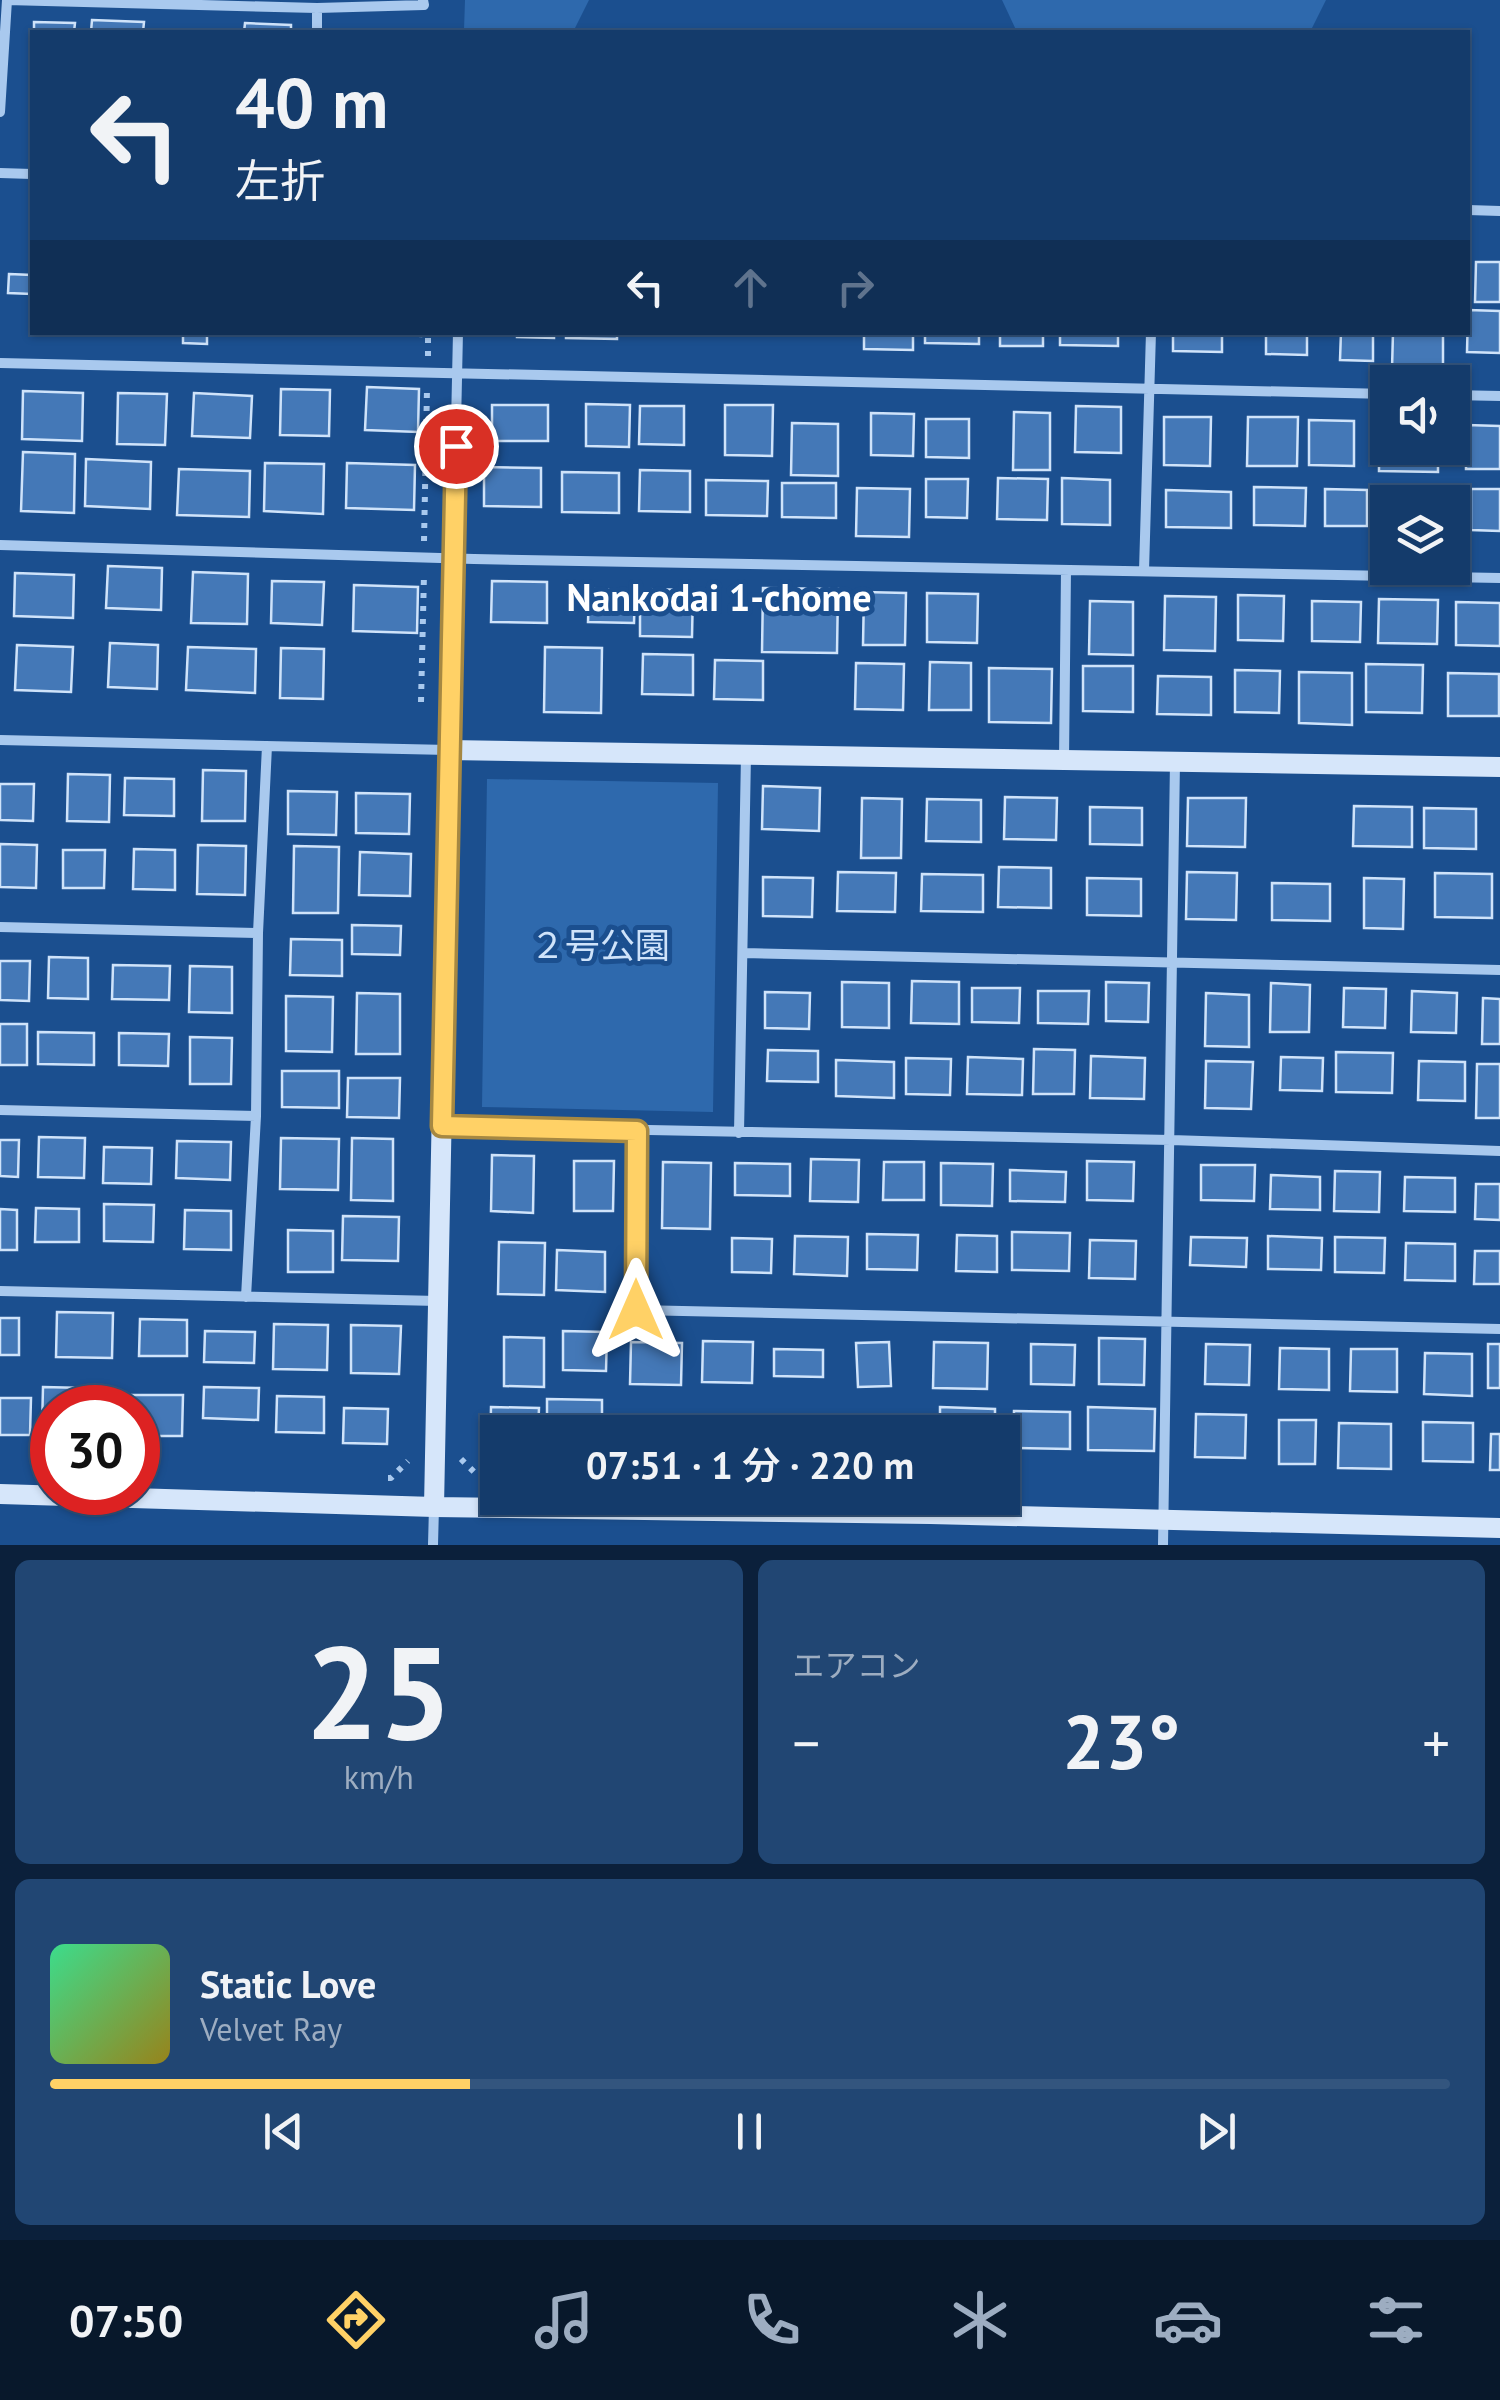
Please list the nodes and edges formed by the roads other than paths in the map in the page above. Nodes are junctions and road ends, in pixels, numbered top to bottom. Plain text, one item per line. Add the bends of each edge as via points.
1 (424, 0) edge
2 (176, 2) edge
3 (318, 8) junction
4 (316, 30) edge
5 (0, 112) edge
6 (0, 173) edge
7 (30, 174) edge
8 (1470, 210) edge
9 (1500, 210) edge
10 (458, 335) edge
11 (1151, 335) edge
12 (0, 363) edge
13 (458, 372) junction
14 (1150, 389) junction
15 (1370, 394) edge
16 (1470, 395) edge
17 (1500, 396) edge
18 (0, 545) edge
19 (454, 558) junction
20 (1066, 570) junction
21 (1144, 571) junction
22 (1500, 578) edge
23 (0, 740) edge
24 (267, 746) junction
25 (449, 750) junction
26 (746, 755) junction
27 (1064, 760) junction
28 (1175, 762) junction
29 (1500, 766) edge
30 (0, 927) edge
31 (258, 933) junction
32 (744, 953) junction
33 (1173, 962) junction
34 (1500, 970) edge
35 (0, 1110) edge
36 (256, 1116) junction
37 (442, 1126) junction
38 (637, 1131) junction
39 (739, 1133) junction
40 (1170, 1140) junction
41 (1500, 1150) edge
42 (0, 1291) edge
43 (246, 1297) junction
44 (439, 1302) junction
45 (1165, 1320) junction
46 (1500, 1329) edge
47 (0, 1494) edge
48 (434, 1507) junction
49 (1163, 1520) junction
50 (1500, 1528) edge
51 (433, 1545) edge
52 (1163, 1545) edge

1 - 3 street
2 - 3 street
2 - 5 street via 8,0
3 - 4 street
6 - 7 street
8 - 9 street
10 - 13 street
11 - 14 street
12 - 13 street
13 - 14 street
13 - 19 street
14 - 15 street
14 - 21 street
16 - 17 street
18 - 19 street
19 - 20 street
19 - 25 street
20 - 21 street
20 - 27 street
21 - 22 street
23 - 24 street
24 - 25 street
24 - 31 street
25 - 26 street
25 - 37 street
26 - 27 street
26 - 32 street
27 - 28 street
28 - 29 street
28 - 33 street
30 - 31 street
31 - 36 street
32 - 33 street
32 - 39 street
33 - 34 street
33 - 40 street
35 - 36 street
36 - 43 street
37 - 38 street
37 - 44 street
38 - 39 street
38 - 45 street via 636,1310
39 - 40 street
40 - 41 street
40 - 45 street
42 - 43 street
43 - 44 street
44 - 48 street
45 - 46 street
45 - 49 street
47 - 48 street
48 - 49 street
48 - 51 street
49 - 50 street
49 - 52 street

